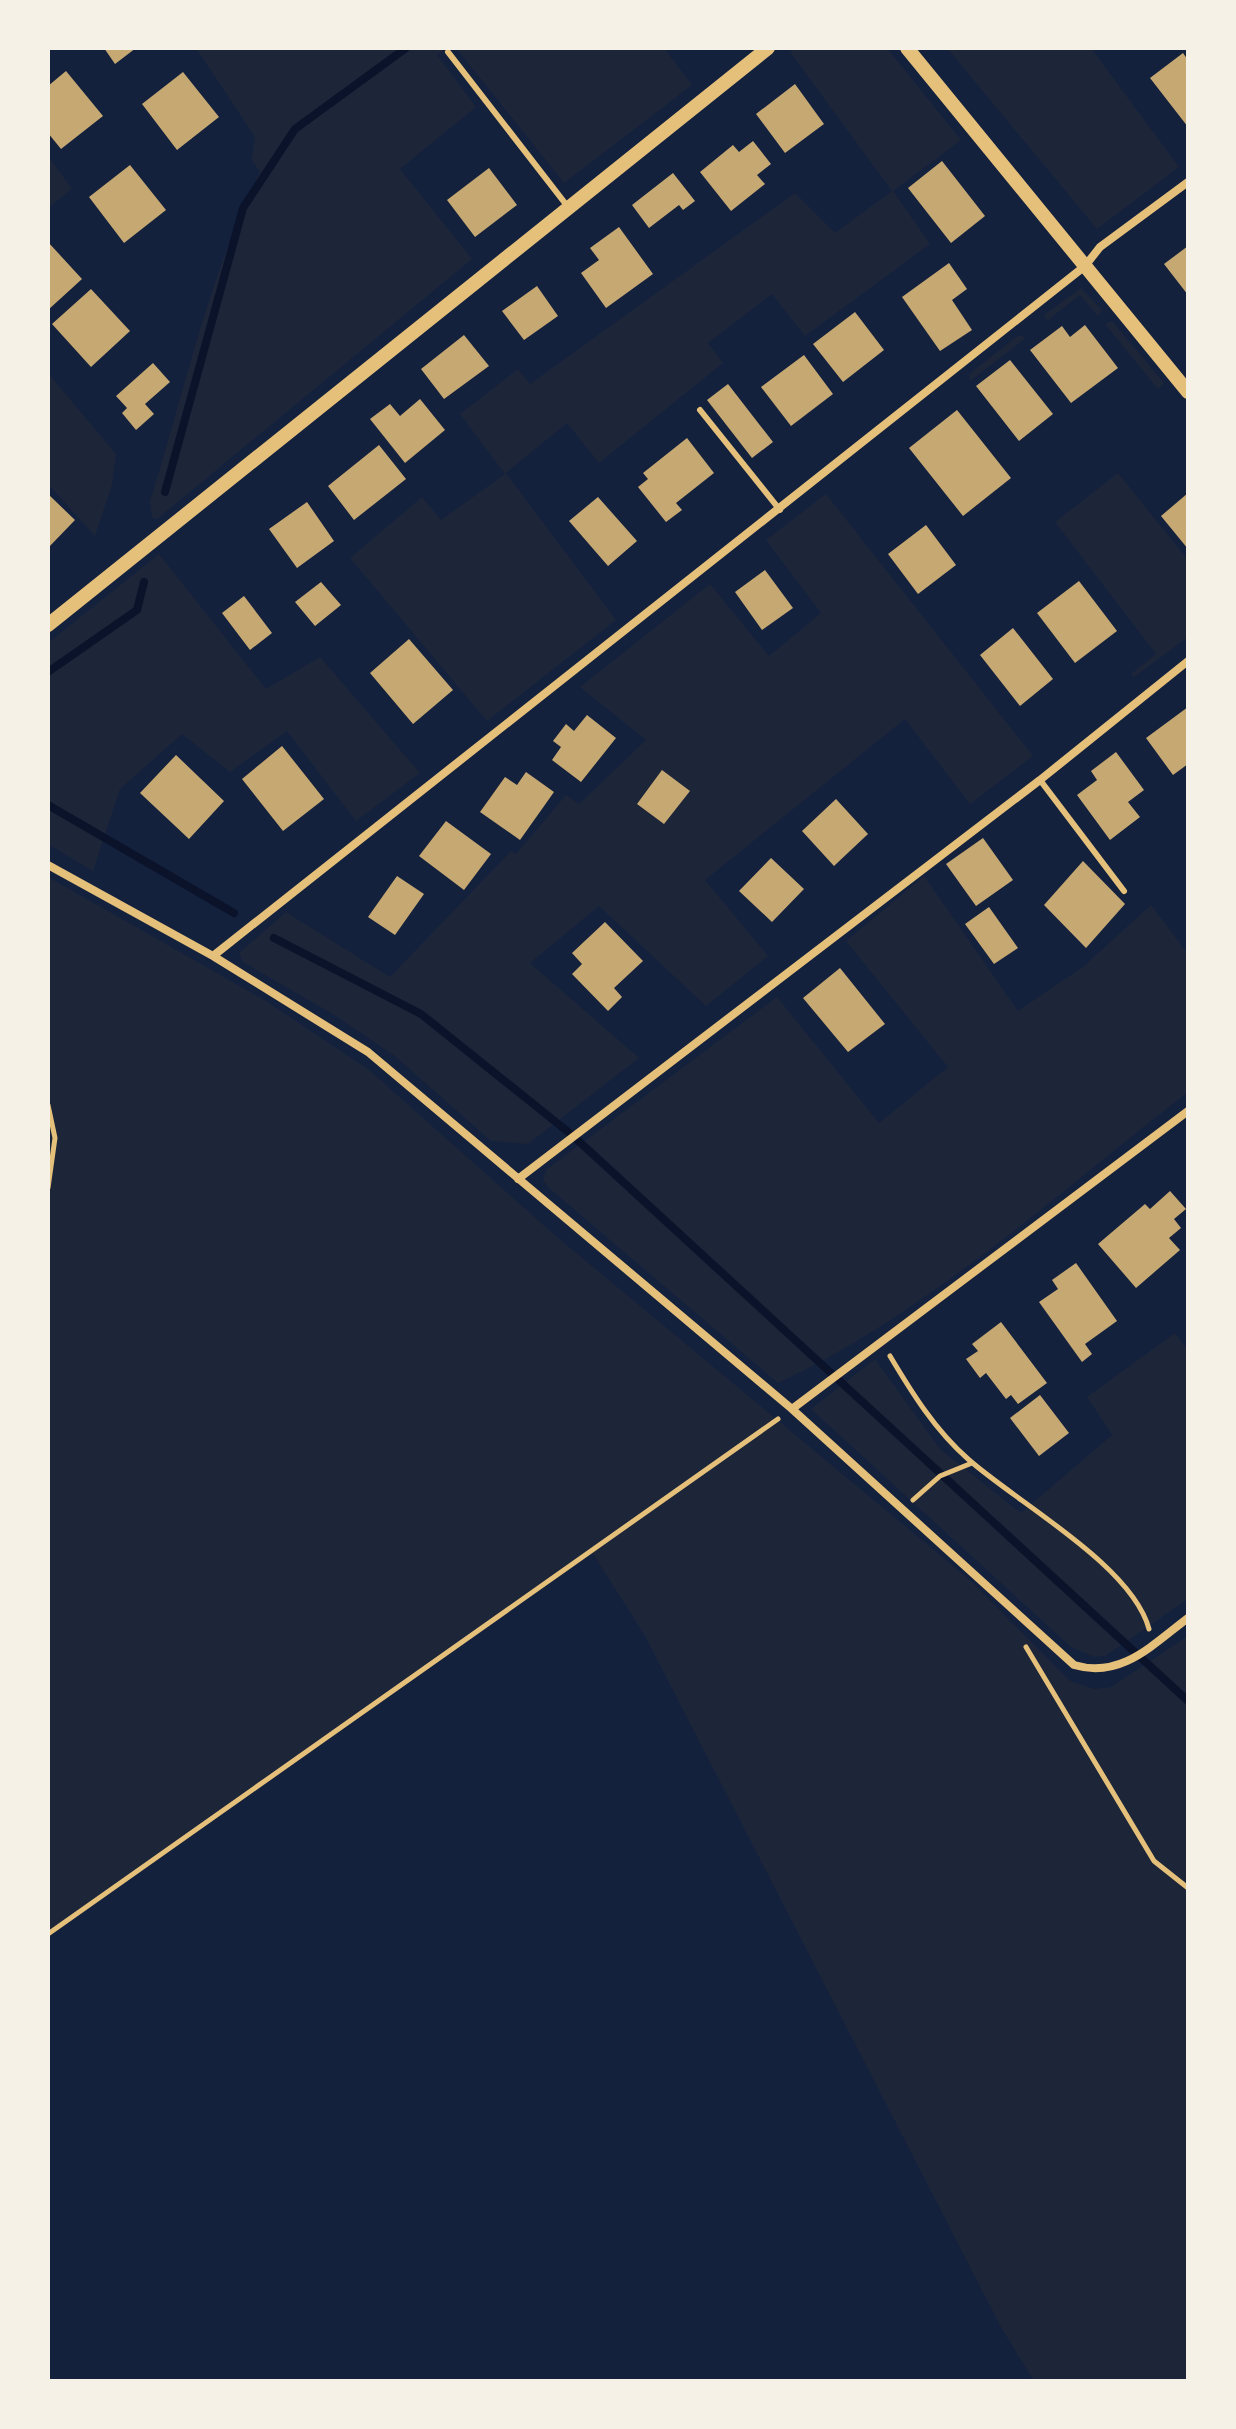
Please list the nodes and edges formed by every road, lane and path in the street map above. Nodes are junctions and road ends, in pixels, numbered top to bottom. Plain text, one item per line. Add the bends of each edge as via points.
1 (768, 48) edge
2 (907, 48) edge
3 (448, 52) dead end
4 (1188, 182) edge
5 (571, 209) junction
6 (1085, 266) junction
7 (1188, 392) edge
8 (700, 410) dead end
9 (780, 510) junction
10 (48, 625) edge
11 (1188, 661) edge
12 (1040, 780) junction
13 (48, 865) edge
14 (1124, 891) dead end
15 (213, 956) junction
16 (48, 1105) edge
17 (1188, 1111) edge
18 (518, 1179) junction
19 (48, 1188) edge
20 (881, 1342) junction
21 (792, 1409) junction
22 (973, 1463) junction
23 (905, 1509) junction
24 (1188, 1618) edge
25 (1020, 1637) dead end
26 (1152, 1644) junction
27 (1188, 1888) edge
28 (48, 1934) edge

1 - 5 street
2 - 6 street
3 - 5 lane
4 - 6 street via 1100,247
5 - 10 street
6 - 7 street
6 - 9 street
8 - 9 lane
9 - 15 street
11 - 12 street
12 - 14 lane
12 - 18 street
13 - 15 street
15 - 18 street via 368,1052
16 - 19 path via 55,1138
17 - 20 street
18 - 21 street
20 - 21 street
20 - 22 path via 923,1410
21 - 23 street
21 - 28 path
22 - 23 path via 924,1487
22 - 26 path via 1046,1515 1136,1598
23 - 26 street via 1074,1665 1113,1669
24 - 26 street
25 - 27 path via 1154,1861

